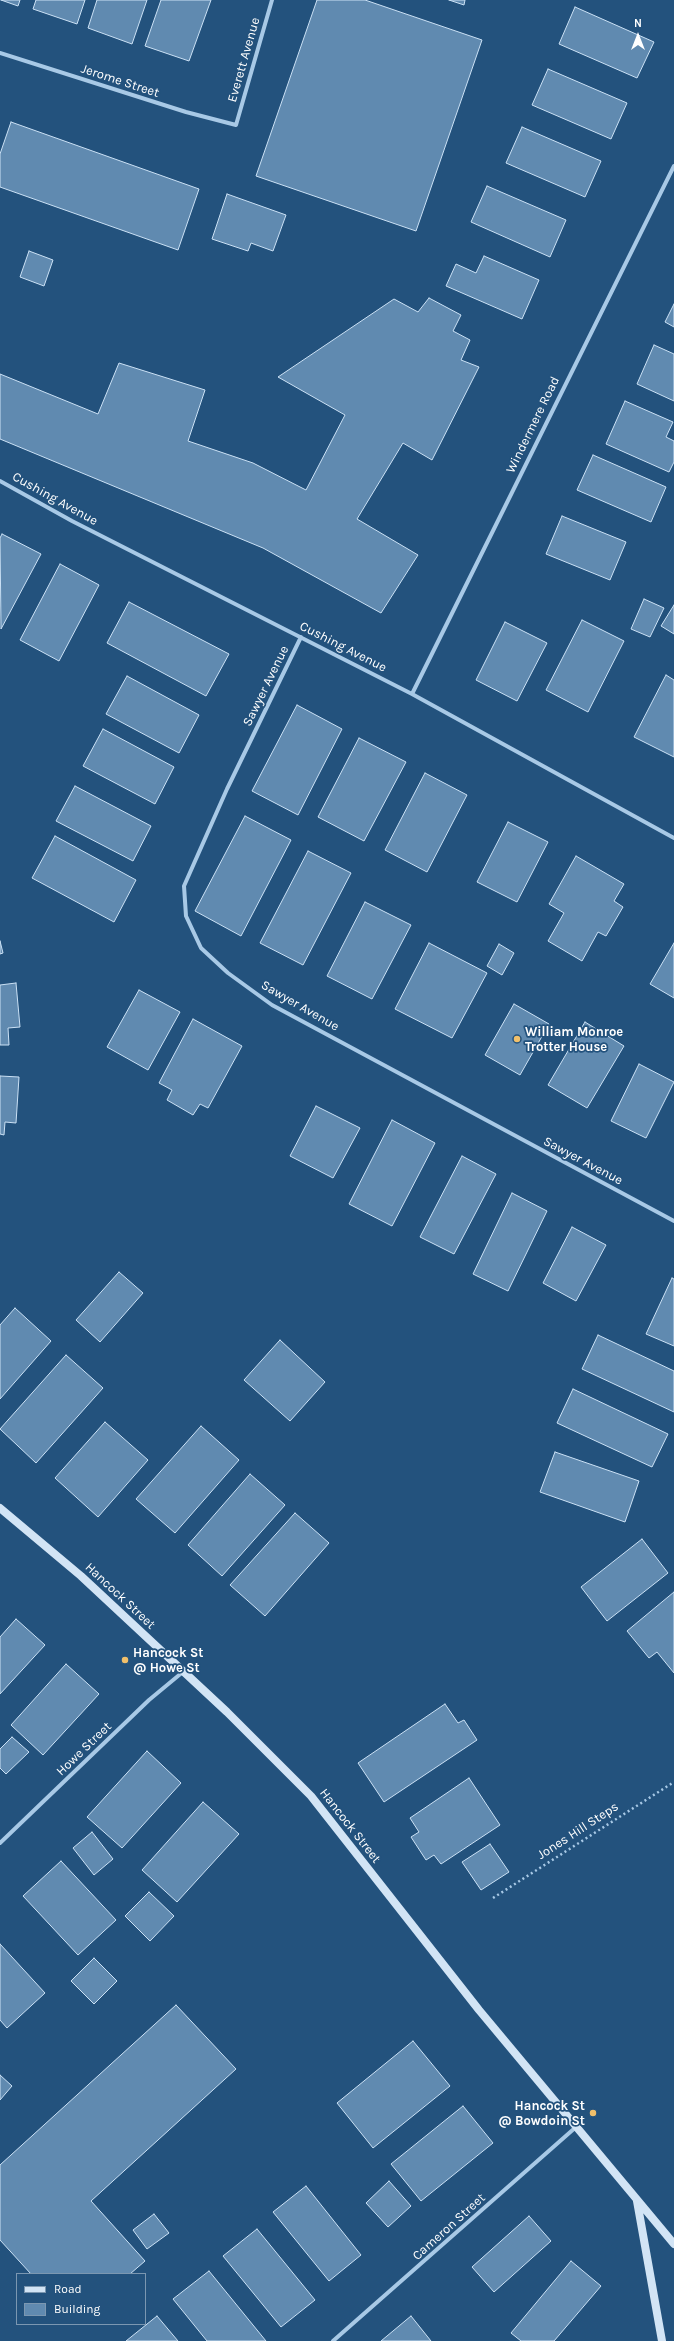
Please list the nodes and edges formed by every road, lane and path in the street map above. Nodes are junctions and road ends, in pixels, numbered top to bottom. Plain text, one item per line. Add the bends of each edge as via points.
1 (272, 0) edge
2 (0, 53) edge
3 (236, 125) joint
4 (674, 166) edge
5 (0, 480) edge
6 (301, 637) junction
7 (412, 694) junction
8 (674, 838) edge
9 (674, 1221) edge
10 (0, 1508) edge
11 (184, 1671) junction
12 (674, 1782) edge
13 (0, 1843) edge
14 (493, 1898) dead end
15 (576, 2127) junction
16 (637, 2200) junction
17 (674, 2244) edge
18 (332, 2341) edge
19 (662, 2341) edge

1 - 3 street, Everett Avenue
2 - 3 street, Jerome Street via 186,112
4 - 7 street, Windermere Road
5 - 6 street, Cushing Avenue via 72,521
6 - 7 street, Cushing Avenue
6 - 9 street, Sawyer Avenue via 227,789 184,886 186,916 201,948 228,973 272,1005
7 - 8 street, Cushing Avenue
10 - 11 main road, Hancock Street via 81,1576
11 - 13 street, Howe Street via 149,1700
11 - 15 main road, Hancock Street via 312,1796 478,2010
12 - 14 path, Jones Hill Steps
15 - 16 main road, Hancock Street
15 - 18 street, Cameron Street
16 - 17 main road, Hancock Street
16 - 19 main road, Hancock Street

